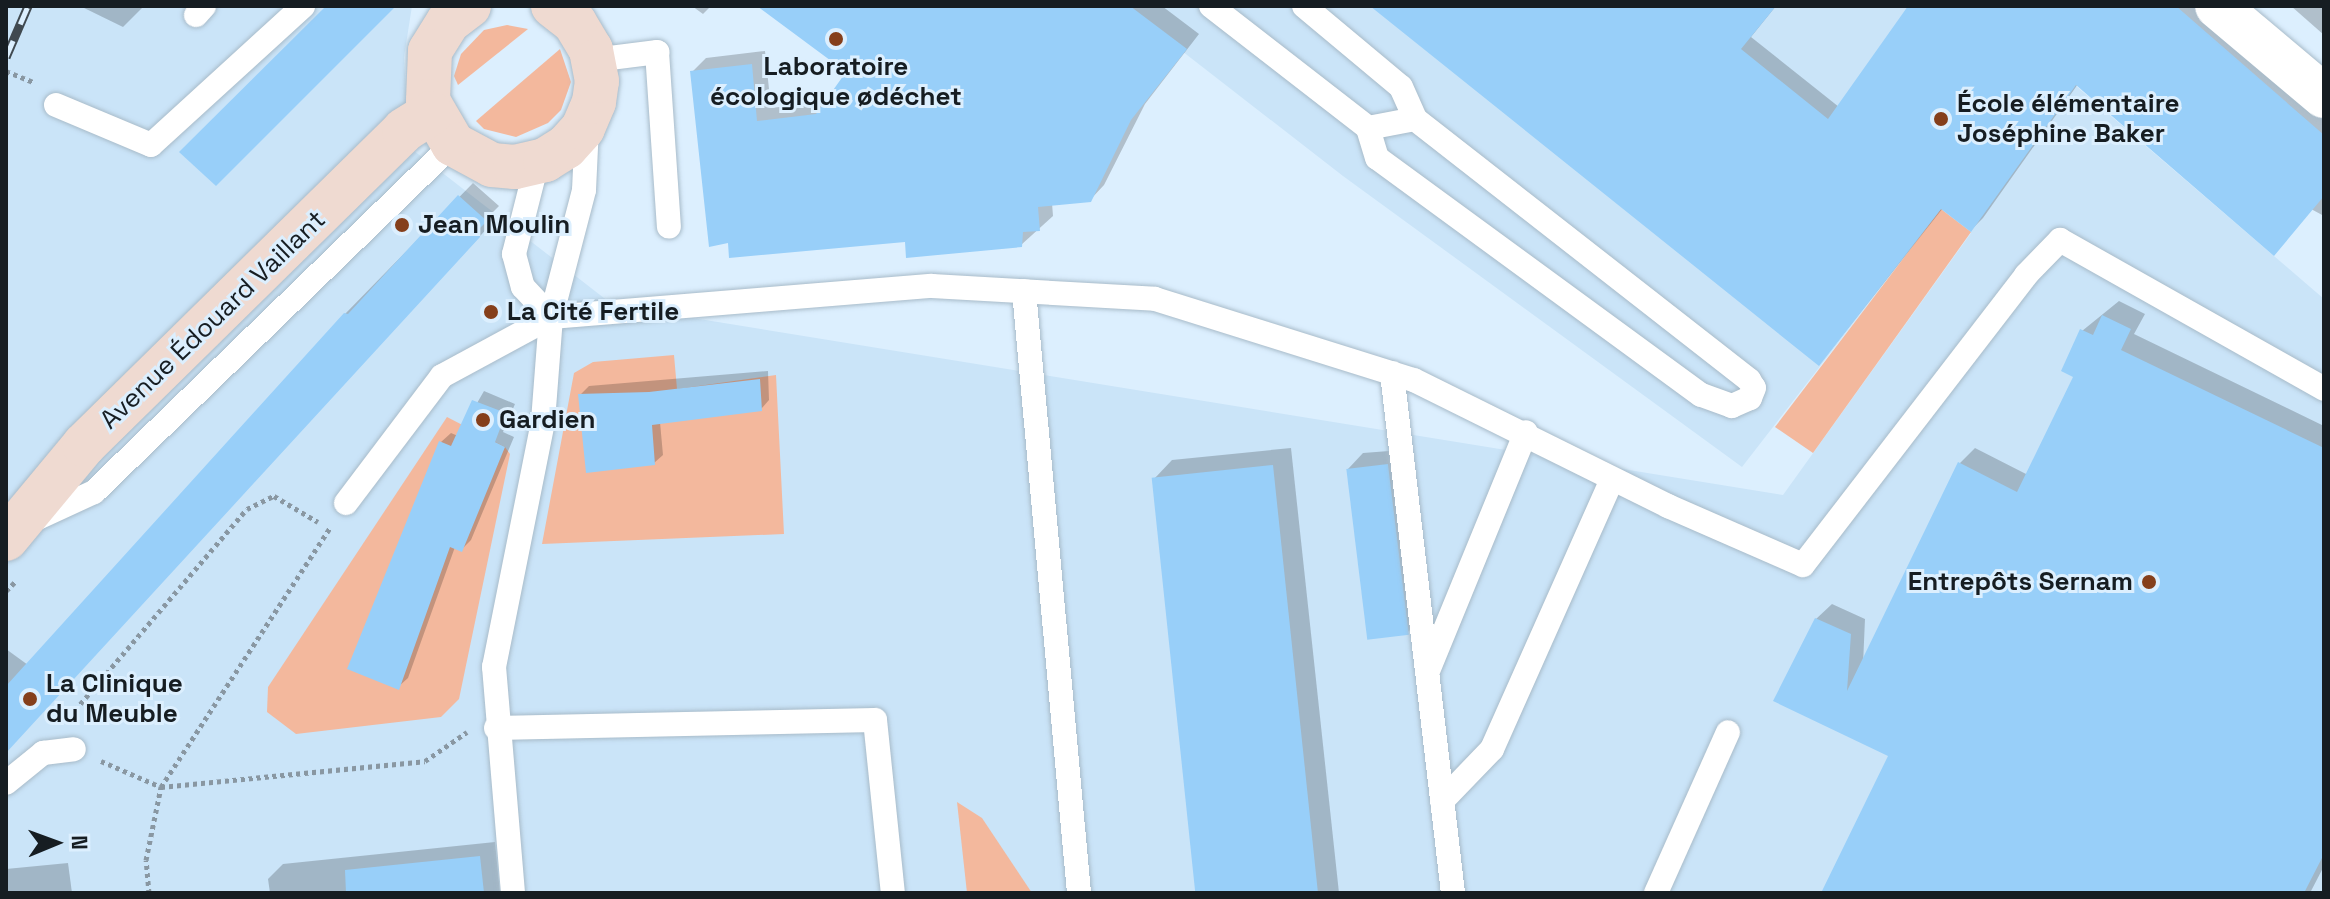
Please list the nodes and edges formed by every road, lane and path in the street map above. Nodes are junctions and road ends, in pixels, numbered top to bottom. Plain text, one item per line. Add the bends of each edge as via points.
1 (303, 6) edge
2 (469, 6) edge
3 (1211, 6) edge
4 (1304, 6) edge
5 (2217, 6) edge
6 (559, 7) edge
7 (594, 60) junction
8 (2324, 96) edge
9 (56, 105) dead end
10 (1415, 119) junction
11 (587, 121) junction
12 (442, 128) junction
13 (1368, 128) junction
14 (537, 163) junction
15 (669, 227) dead end
16 (1024, 291) junction
17 (551, 317) junction
18 (1392, 373) junction
19 (2324, 389) edge
20 (1526, 432) junction
21 (1612, 479) junction
22 (346, 503) joint
23 (329, 529) junction
24 (9, 533) edge
25 (1427, 674) junction
26 (496, 728) junction
27 (1728, 732) dead end
28 (74, 749) junction
29 (6, 783) edge
30 (161, 787) junction
31 (1442, 801) junction
32 (149, 893) edge
33 (513, 893) edge
34 (893, 893) edge
35 (1079, 893) edge
36 (1453, 893) edge
37 (1656, 893) edge

1 - 9 lane via 151,145
2 - 12 main road via 441,31 430,51 425,89
3 - 13 lane
4 - 10 lane via 1401,87
5 - 8 street
6 - 7 main road via 581,32
7 - 11 main road via 596,91
7 - 15 lane via 657,52
10 - 13 lane
10 - 13 lane via 1749,380 1754,388 1750,398 1732,406 1701,395 1377,158
11 - 14 main road via 566,147
11 - 17 lane via 584,190
12 - 14 main road via 492,165
12 - 24 main road, Avenue Édouard Vaillant via 404,130 84,445
14 - 17 lane via 514,254 523,287
16 - 17 lane via 932,286
16 - 18 lane via 1155,299
16 - 35 lane
17 - 22 lane via 442,376
17 - 26 lane via 543,421 494,667
18 - 20 lane
18 - 25 lane
19 - 21 lane via 2060,240 2026,275 1803,565
20 - 21 lane
20 - 25 lane
21 - 31 lane via 1492,749
22 - 23 path
23 - 28 path via 274,496 247,509 65,721
23 - 30 path
25 - 31 lane
26 - 30 path via 457,735 425,761
26 - 33 lane
26 - 34 lane via 875,720
27 - 37 lane
28 - 29 lane via 43,753
28 - 30 path
30 - 32 path via 146,860
31 - 36 lane

